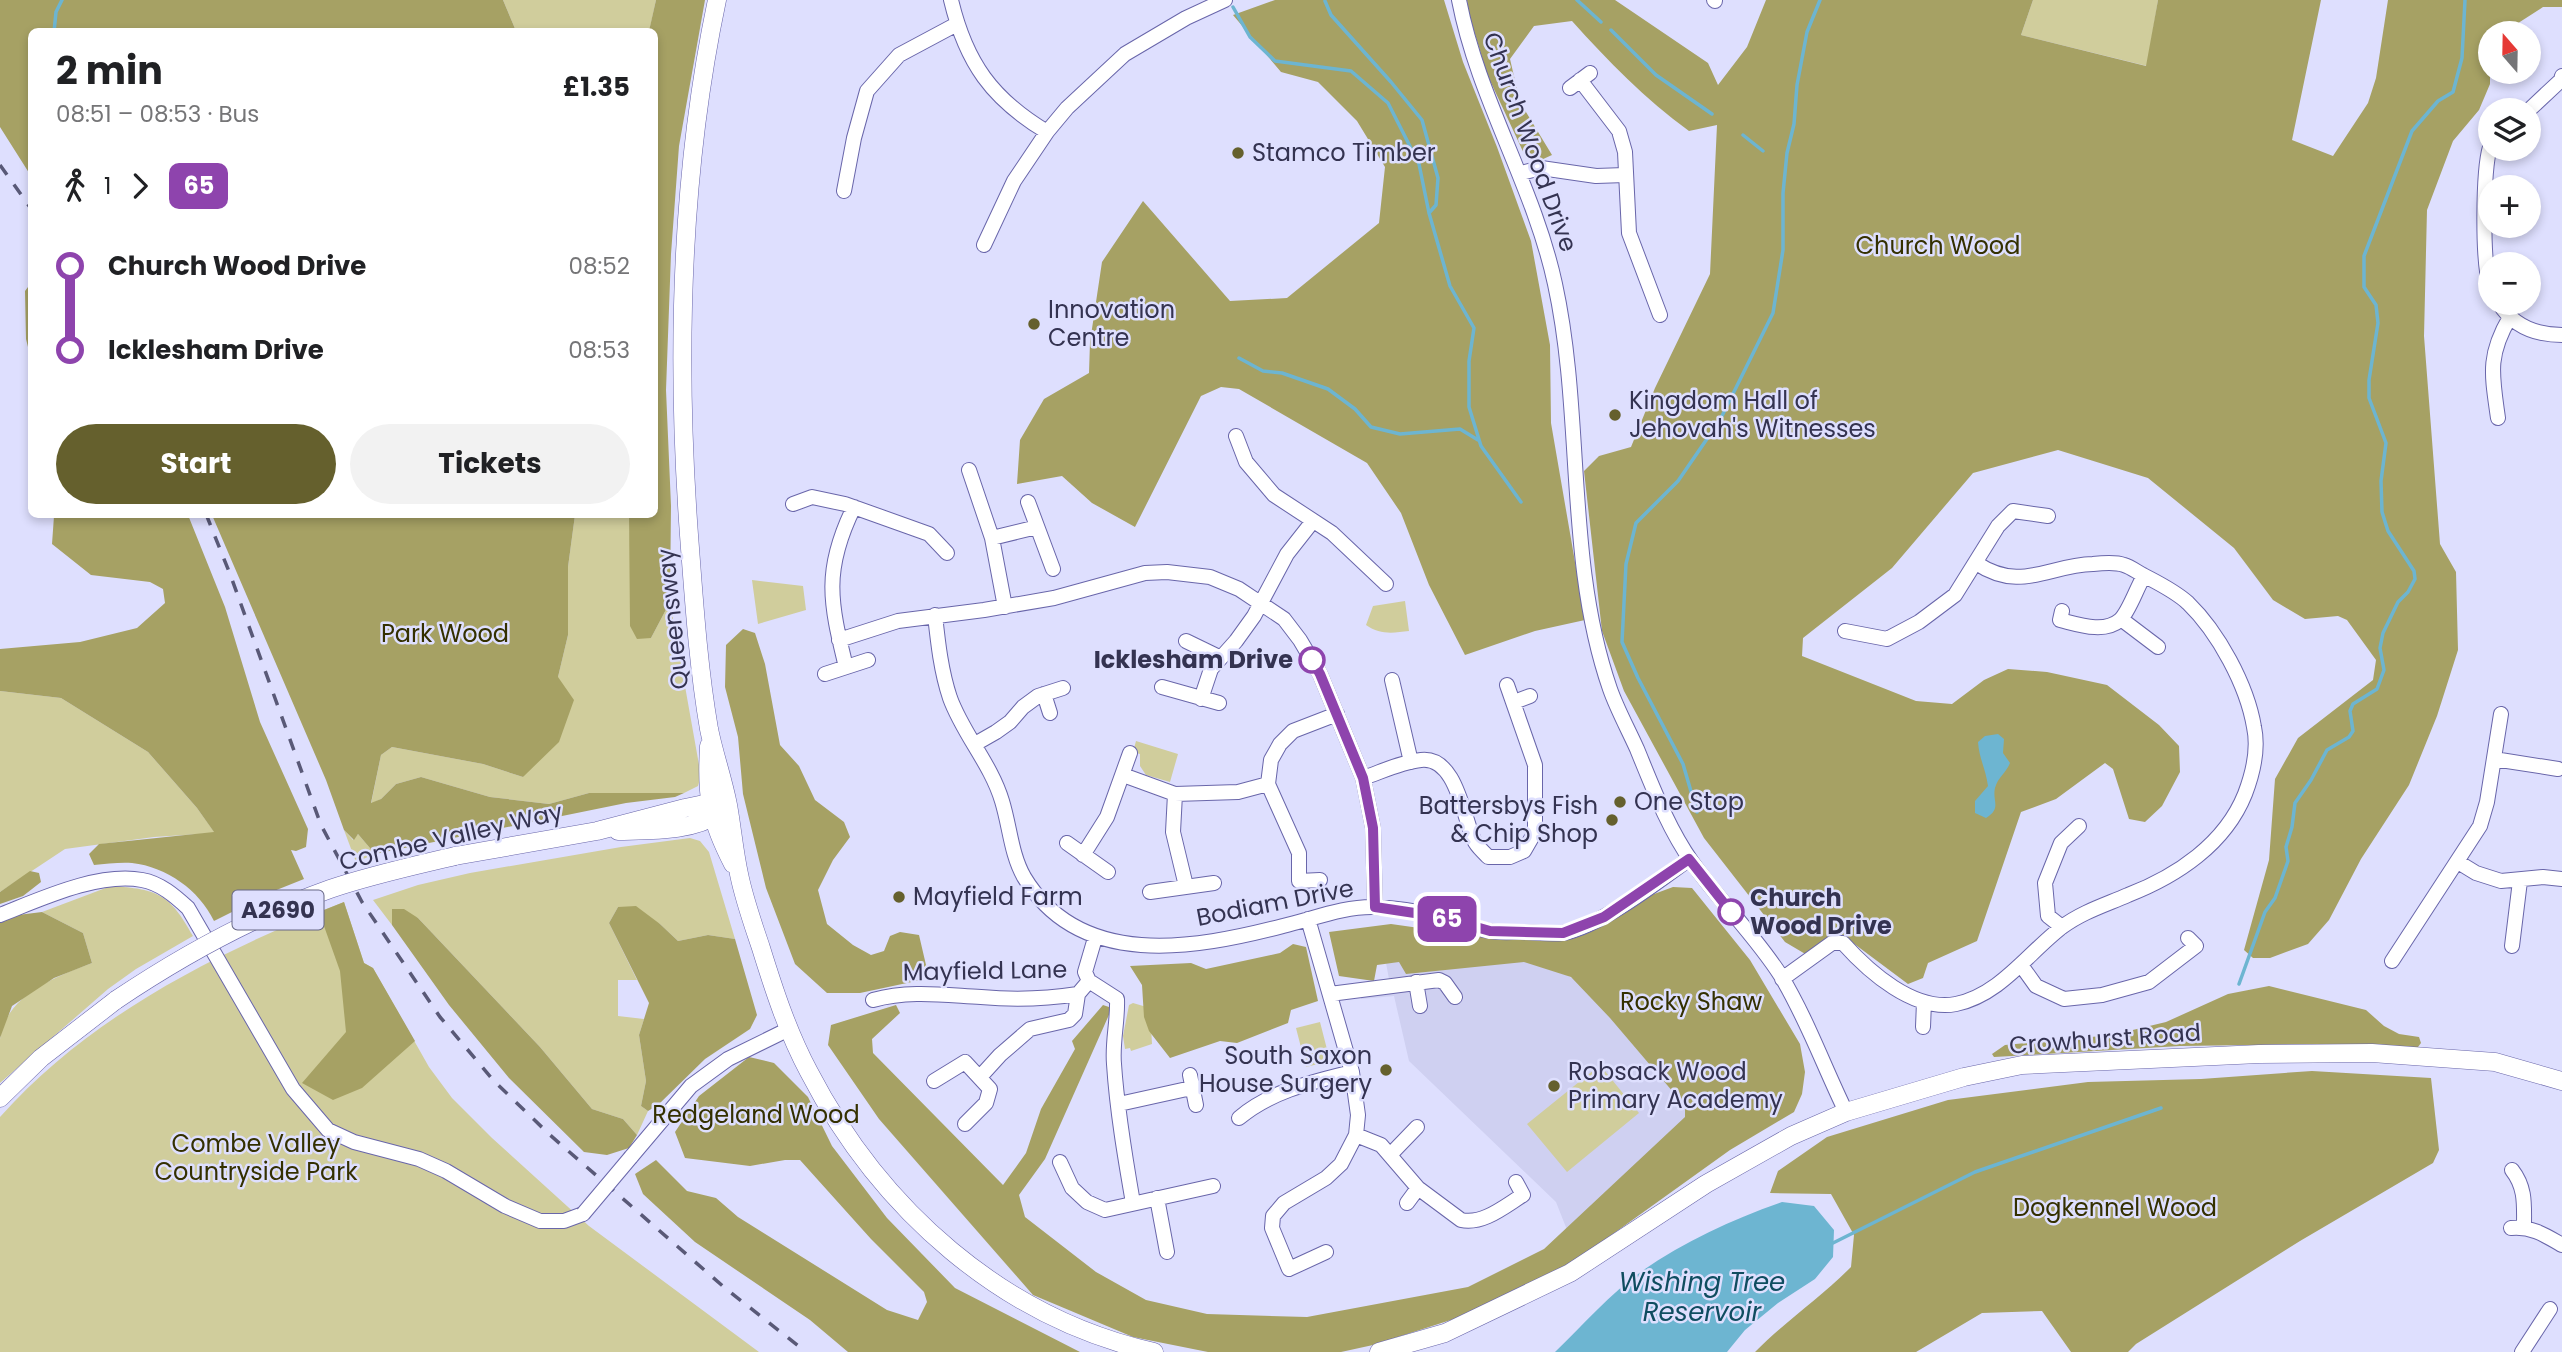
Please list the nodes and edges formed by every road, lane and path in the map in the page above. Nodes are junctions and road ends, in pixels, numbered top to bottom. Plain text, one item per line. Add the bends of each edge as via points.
1 (717, 0) edge
2 (951, 0) edge
3 (1225, 0) edge
4 (1460, 0) edge
5 (957, 24) junction
6 (2562, 76) edge
7 (1580, 80) dead end
8 (2541, 99) edge
9 (1047, 132) junction
10 (2489, 161) edge
11 (1521, 173) junction
12 (1625, 175) junction
13 (844, 191) dead end
14 (984, 245) dead end
15 (2486, 252) edge
16 (1661, 309) dead end
17 (2510, 317) joint
18 (2562, 335) edge
19 (2498, 418) dead end
20 (1236, 436) dead end
21 (969, 470) dead end
22 (1028, 502) dead end
23 (793, 504) dead end
24 (854, 507) junction
25 (2040, 511) dead end
26 (1313, 521) junction
27 (1037, 527) junction
28 (992, 538) junction
29 (947, 553) dead end
30 (1054, 562) dead end
31 (1976, 563) junction
32 (2144, 576) junction
33 (1386, 584) dead end
34 (1261, 604) junction
35 (1004, 607) junction
36 (2062, 611) dead end
37 (935, 615) junction
38 (2121, 619) junction
39 (1846, 631) dead end
40 (839, 640) junction
41 (1186, 640) dead end
42 (2158, 647) dead end
43 (1219, 657) junction
44 (868, 660) dead end
45 (846, 667) junction
46 (825, 674) dead end
47 (1392, 680) dead end
48 (1507, 685) dead end
49 (1162, 687) dead end
50 (1063, 688) dead end
51 (1044, 694) junction
52 (1530, 696) dead end
53 (1202, 699) junction
54 (1514, 702) junction
55 (1219, 703) dead end
56 (1050, 713) dead end
57 (1336, 714) junction
58 (2501, 714) dead end
59 (710, 733) junction
60 (975, 744) junction
61 (1130, 754) dead end
62 (2494, 759) junction
63 (1411, 762) junction
64 (2558, 769) dead end
65 (1123, 775) junction
66 (1363, 778) junction
67 (1268, 784) junction
68 (1175, 794) junction
69 (728, 808) junction
70 (711, 811) junction
71 (2077, 833) dead end
72 (1068, 843) dead end
73 (1083, 855) junction
74 (1689, 859) junction
75 (2458, 862) junction
76 (1108, 872) dead end
77 (738, 873) junction
78 (2562, 879) edge
79 (1320, 880) dead end
80 (2520, 881) junction
81 (1214, 883) dead end
82 (1186, 886) junction
83 (1150, 892) dead end
84 (1375, 907) junction
85 (0, 915) edge
86 (1308, 919) junction
87 (2062, 927) junction
88 (1095, 938) junction
89 (2188, 938) dead end
90 (2512, 946) dead end
91 (2392, 961) dead end
92 (2021, 965) junction
93 (1782, 979) junction
94 (1089, 981) junction
95 (1416, 982) junction
96 (1078, 994) junction
97 (1330, 994) junction
98 (1455, 997) dead end
99 (873, 1000) dead end
100 (1924, 1002) junction
101 (1420, 1006) dead end
102 (1923, 1027) dead end
103 (789, 1029) junction
104 (1352, 1072) junction
105 (980, 1077) junction
106 (934, 1082) dead end
107 (2562, 1082) edge
108 (0, 1098) edge
109 (1119, 1104) junction
110 (1196, 1105) dead end
111 (1846, 1112) junction
112 (1239, 1118) dead end
113 (965, 1124) dead end
114 (1417, 1127) dead end
115 (1356, 1135) junction
116 (1390, 1155) junction
117 (1060, 1162) dead end
118 (2512, 1170) dead end
119 (1516, 1182) dead end
120 (1213, 1186) dead end
121 (1418, 1188) junction
122 (1157, 1198) junction
123 (1133, 1203) junction
124 (1407, 1203) dead end
125 (2562, 1245) edge
126 (1167, 1252) dead end
127 (1325, 1252) dead end
128 (2550, 1309) dead end
129 (1154, 1352) edge
130 (1379, 1352) edge
131 (2522, 1352) edge

1 - 59 main road, Queensway via 703,66 684,257 683,448
2 - 5 street
3 - 9 street via 1125,54
4 - 11 street, Church Wood Drive via 1474,59
5 - 9 street via 982,75 1017,114
5 - 13 street via 899,55 867,91
6 - 8 street
7 - 12 street via 1619,131
9 - 14 street via 1014,181
10 - 15 street
11 - 12 street via 1541,168
11 - 74 street, Church Wood Drive via 1542,232 1566,342 1581,537 1595,636 1610,691
12 - 16 street via 1629,233
17 - 18 street via 2531,330
17 - 19 street via 2493,358
20 - 26 street via 1246,462 1274,495
21 - 28 street
22 - 27 street
23 - 24 street via 812,497
24 - 29 street via 929,534
24 - 40 street via 834,556 831,595
25 - 31 street via 2013,511 1998,526
26 - 33 street
26 - 34 street via 1287,554
27 - 28 street
27 - 30 street
28 - 35 street
31 - 32 street via 2001,575 2027,578 2090,564 2124,564
31 - 39 street via 1955,595 1922,627 1887,639
32 - 38 street
32 - 87 street via 2186,601 2208,625 2243,688 2255,729 2254,770 2241,803 2199,857
34 - 35 street via 1210,577 1167,572 1128,576
34 - 43 street
34 - 57 street via 1284,619 1300,640
35 - 37 street
36 - 38 street via 2060,620 2094,627
37 - 40 street via 898,621
37 - 60 street, Bodiam Drive via 951,699
38 - 42 street
40 - 45 street
41 - 43 street
43 - 53 street
44 - 45 street
45 - 46 street
47 - 63 street
48 - 54 street
49 - 53 street
50 - 51 street
51 - 56 street
51 - 60 street
52 - 54 street
53 - 55 street
54 - 63 street via 1535,765 1535,832 1524,850 1510,857 1488,857 1476,844 1451,777 1437,763
57 - 66 street
57 - 67 street via 1287,737 1271,760
58 - 62 street
59 - 69 main road, Queensway
59 - 70 main road, Queensway
60 - 88 street, Bodiam Drive via 1002,801 1023,875 1067,925
61 - 65 street
62 - 64 street
62 - 75 street via 2480,826
63 - 66 street
65 - 68 street
65 - 73 street via 1107,817
66 - 84 street via 1373,828
67 - 68 street via 1238,792
67 - 79 street via 1299,853 1298,885
68 - 82 street via 1174,831
69 - 70 main road, Combe Valley Way
69 - 77 main road, Queensway
70 - 77 main road, Queensway
70 - 108 main road, Combe Valley Way / A2690, bridge via 655,814 597,831 455,856 369,877 291,904 170,964 41,1058
71 - 87 street via 2061,843 2045,883 2048,916
72 - 73 street
73 - 76 street
74 - 84 street, Bodiam Drive via 1604,917 1563,933 1490,931 1441,917
74 - 93 street, Church Wood Drive
75 - 80 street via 2501,881
75 - 91 street
77 - 103 main road, Queensway
78 - 80 street
80 - 90 street
81 - 82 street
82 - 83 street
84 - 86 street, Bodiam Drive
85 - 103 street, bridge via 110,878 144,880 169,891 188,908 293,1089 328,1130 354,1142 419,1159 540,1222 583,1214 691,1086 728,1059
86 - 88 street, Bodiam Drive via 1247,935 1150,947
86 - 97 street
87 - 92 street
88 - 94 street, Mayfield Lane via 1085,972
89 - 92 street via 2196,946 2149,982 2102,995 2063,999 2036,986
92 - 100 street via 1989,990 1955,1004
93 - 100 street via 1832,943 1843,943 1895,987
93 - 111 street, Church Wood Drive
94 - 96 street, Mayfield Lane
94 - 109 street via 1117,999 1113,1041
95 - 97 street
95 - 98 street via 1439,980
95 - 101 street
96 - 99 street, Mayfield Lane via 1023,999 896,994
96 - 105 street via 1075,1014 1069,1020 1030,1029
97 - 104 street
100 - 102 street
103 - 129 main road via 809,1073 863,1159 922,1226 1024,1303 1085,1332
104 - 112 street via 1252,1099
104 - 115 street
105 - 106 street via 965,1062
105 - 113 street via 990,1089 986,1103
107 - 111 main road, Crowhurst Road via 2495,1062 2372,1053 2133,1059 2022,1065 1955,1079
109 - 110 street via 1193,1083
109 - 123 street
111 - 130 main road, Crowhurst Road via 1752,1156 1570,1273 1445,1334
114 - 116 street
115 - 116 street via 1381,1145
115 - 127 street via 1341,1164 1284,1203 1273,1216 1272,1228 1289,1269
116 - 121 street
117 - 123 street via 1072,1188 1087,1202 1105,1210
118 - 125 street via 2524,1192 2517,1227 2538,1231
119 - 121 street via 1523,1195 1487,1217 1468,1222
120 - 122 street
121 - 124 street
122 - 123 street
122 - 126 street
128 - 131 street

